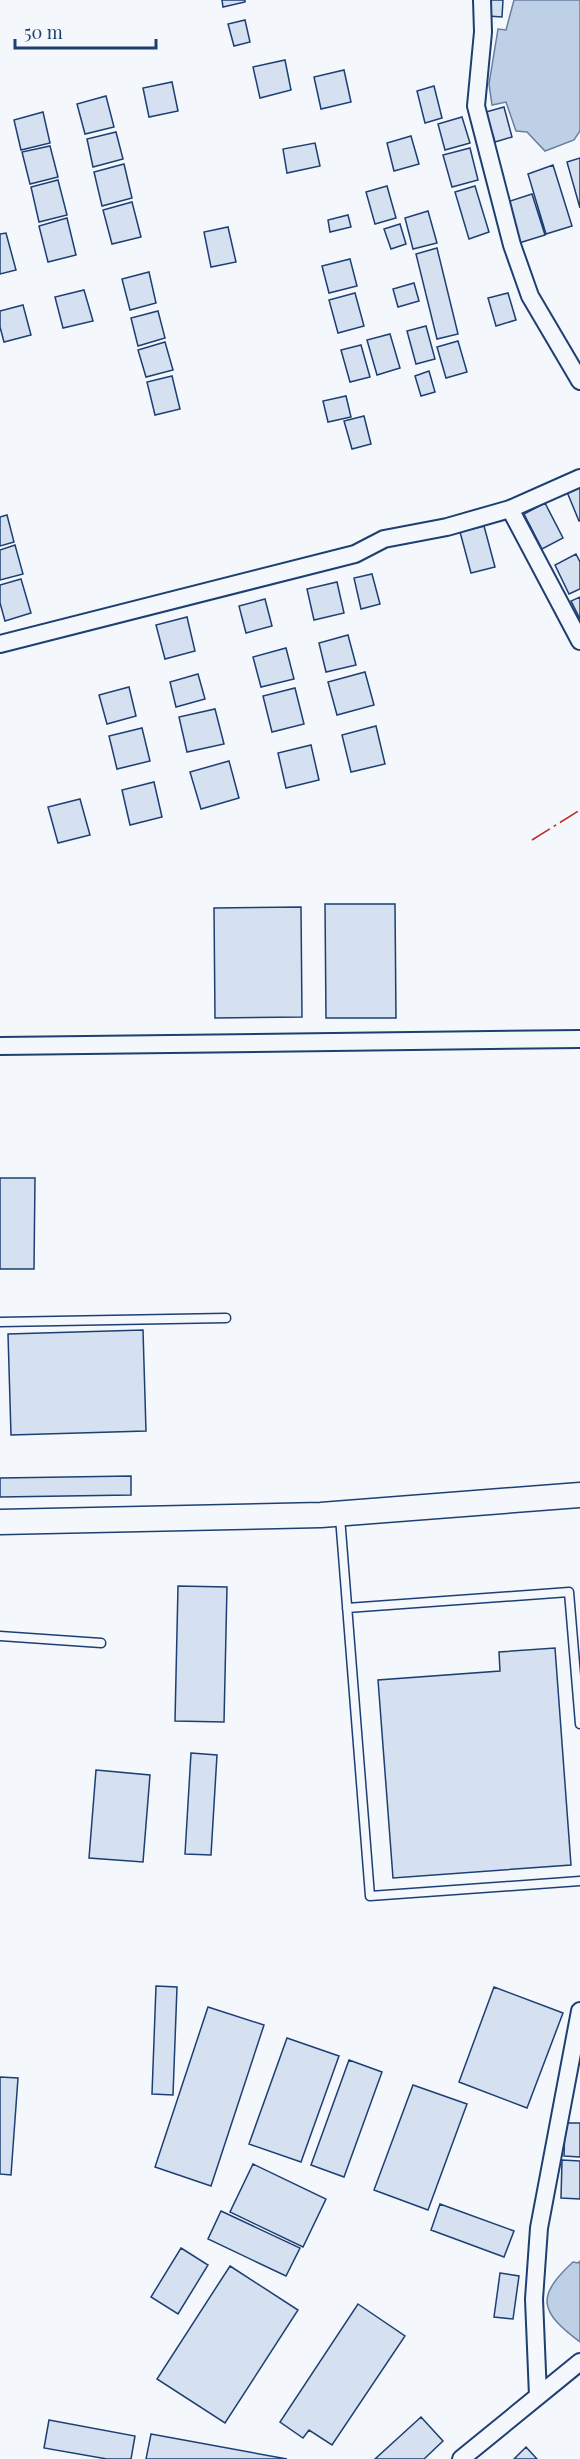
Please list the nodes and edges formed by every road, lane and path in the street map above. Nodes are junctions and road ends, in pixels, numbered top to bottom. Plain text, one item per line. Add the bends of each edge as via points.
1 (482, 0) edge
2 (580, 381) edge
3 (580, 478) edge
4 (510, 509) junction
5 (580, 641) edge
6 (0, 644) edge
7 (580, 1039) edge
8 (0, 1046) edge
9 (226, 1318) dead end
10 (0, 1322) edge
11 (580, 1495) edge
12 (340, 1514) junction
13 (0, 1522) edge
14 (347, 1608) junction
15 (0, 1636) edge
16 (101, 1643) dead end
17 (580, 1724) edge
18 (580, 1881) edge
19 (580, 2011) edge
20 (580, 2362) edge
21 (538, 2396) junction
22 (461, 2459) edge

1 - 2 street via 476,106 512,245 530,296
3 - 4 street
4 - 5 street
4 - 6 street via 384,539 344,556
7 - 8 street
9 - 10 lane
11 - 12 street
12 - 13 street
12 - 14 lane
14 - 17 lane via 569,1593
14 - 18 lane via 370,1896
15 - 16 lane
19 - 21 street via 539,2228 534,2299
20 - 21 street
21 - 22 street

